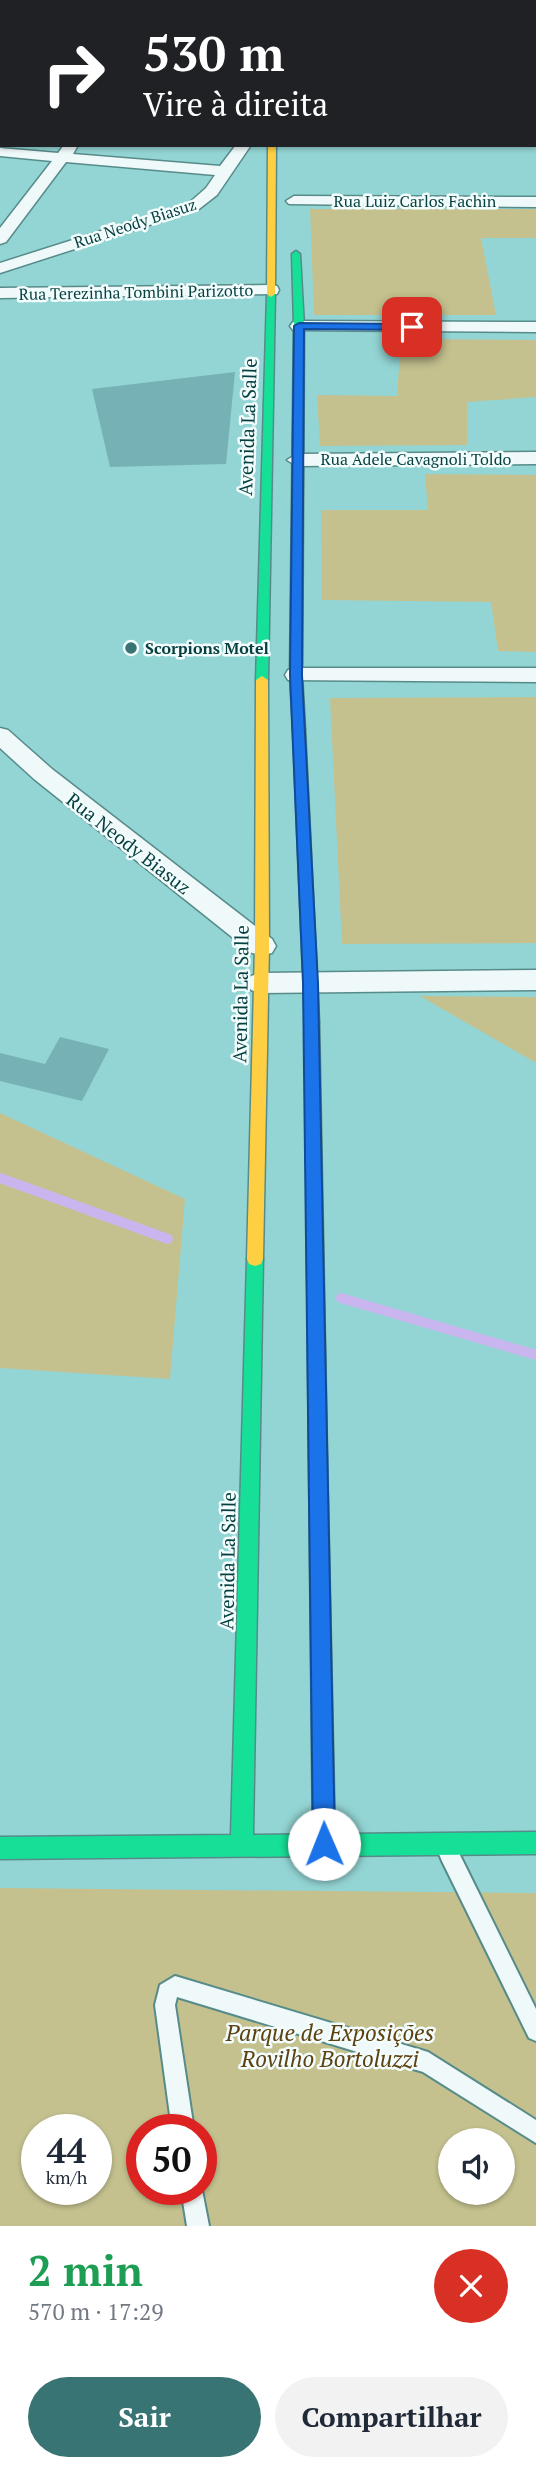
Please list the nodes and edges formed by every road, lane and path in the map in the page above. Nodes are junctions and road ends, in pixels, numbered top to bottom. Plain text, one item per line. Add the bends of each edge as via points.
1 (332, 0) edge
2 (380, 0) edge
3 (243, 147) edge
4 (272, 147) edge
5 (67, 151) edge
6 (0, 152) edge
7 (225, 171) junction
8 (294, 201) dead end
9 (536, 202) edge
10 (0, 239) edge
11 (296, 243) dead end
12 (0, 268) edge
13 (271, 290) junction
14 (0, 293) edge
15 (299, 326) junction
16 (536, 327) edge
17 (269, 375) junction
18 (296, 376) junction
19 (536, 458) edge
20 (297, 460) junction
21 (262, 617) junction
22 (295, 618) junction
23 (296, 675) junction
24 (536, 675) edge
25 (0, 735) edge
26 (262, 946) junction
27 (536, 980) edge
28 (261, 983) junction
29 (311, 983) junction
30 (536, 1843) edge
31 (242, 1844) junction
32 (324, 1844) junction
33 (444, 1844) junction
34 (0, 1848) edge
35 (536, 2031) edge
36 (181, 2114) edge
37 (536, 2132) edge
38 (195, 2205) edge
39 (198, 2226) edge

1 - 2 lane
3 - 7 street, Rua Neody Biasuz
4 - 13 main road, Avenida La Salle
5 - 6 street
5 - 7 street
5 - 10 street
7 - 12 street, Rua Neody Biasuz via 216,190 194,206
8 - 9 street, Rua Luiz Carlos Fachin
11 - 15 main road
13 - 14 street, Rua Terezinha Tombini Parizotto
13 - 17 main road, Avenida La Salle
15 - 16 street
15 - 18 main road
17 - 18 main road
17 - 21 main road, Avenida La Salle
18 - 20 main road
19 - 20 street, Rua Adele Cavagnoli Toldo
20 - 22 main road
21 - 22 main road
21 - 26 main road, Avenida La Salle
22 - 23 main road
23 - 24 street
23 - 29 main road
25 - 26 street, Rua Neody Biasuz
26 - 28 main road, Avenida La Salle
27 - 29 street
28 - 29 street
28 - 31 main road, Avenida La Salle
29 - 32 main road
30 - 33 main road
31 - 32 main road
31 - 34 main road
32 - 33 main road
33 - 35 lane
36 - 37 lane via 165,2005 167,1992 175,1986 428,2063
38 - 39 lane

